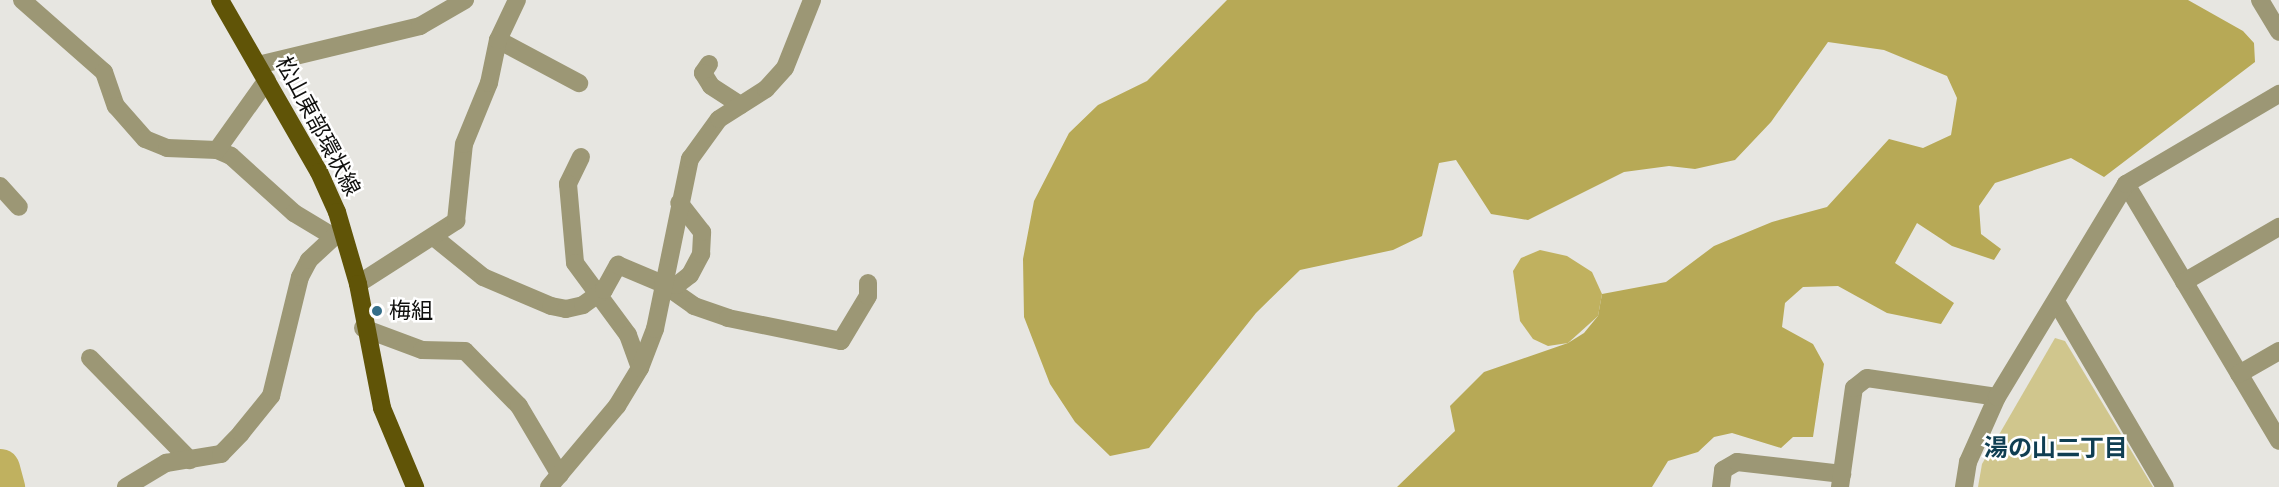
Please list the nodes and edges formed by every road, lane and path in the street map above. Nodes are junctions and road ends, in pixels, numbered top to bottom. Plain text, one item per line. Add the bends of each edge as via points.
1 (22, 0) edge
2 (220, 0) edge
3 (465, 0) edge
4 (517, 0) edge
5 (812, 0) edge
6 (2260, 0) edge
7 (2279, 32) edge
8 (498, 40) junction
9 (709, 64) dead end
10 (262, 73) junction
11 (579, 83) dead end
12 (2279, 94) edge
13 (740, 105) junction
14 (217, 150) junction
15 (581, 157) dead end
16 (2126, 184) junction
17 (0, 186) edge
18 (679, 203) junction
19 (19, 207) dead end
20 (2279, 227) edge
21 (339, 235) junction
22 (435, 238) junction
23 (2184, 282) junction
24 (868, 283) dead end
25 (358, 284) junction
26 (663, 284) junction
27 (598, 294) junction
28 (2057, 303) junction
29 (363, 328) junction
30 (2279, 351) edge
31 (90, 358) dead end
32 (640, 368) junction
33 (2239, 374) junction
34 (1997, 397) junction
35 (2279, 441) edge
36 (190, 460) junction
37 (554, 481) edge
38 (1841, 481) edge
39 (126, 487) edge
40 (415, 487) edge
41 (1721, 487) edge
42 (1964, 487) edge
43 (2165, 487) edge

1 - 14 street via 104,72 116,106 145,140 167,148
2 - 10 main road, 松山東部環状線
3 - 10 street via 420,26
4 - 8 street
5 - 13 street via 785,68 766,89
6 - 7 street
8 - 11 street
8 - 22 street via 489,83 459,160 456,221
9 - 13 street via 703,73 711,86
10 - 14 street
10 - 21 main road, 松山東部環状線 via 319,172
12 - 16 street
13 - 18 street via 704,136 690,159
14 - 21 street via 231,156 294,213
15 - 27 street via 568,184 573,251 575,263
16 - 23 street
16 - 28 street
17 - 19 street
18 - 26 street
18 - 26 street via 702,232 701,254 690,275 677,285
20 - 23 street
21 - 25 main road, 松山東部環状線
21 - 36 street via 309,260 300,277 271,396 221,454
22 - 25 street
22 - 27 street via 483,277 551,306 574,307
23 - 33 street
24 - 26 street via 868,296 841,341 728,318 694,306
25 - 29 main road, 松山東部環状線
26 - 27 street via 618,265
26 - 32 street via 655,329
27 - 32 street via 628,335
28 - 34 street
28 - 43 street
29 - 37 street via 422,350 465,351 519,406
29 - 40 main road, 松山東部環状線 via 388,426
30 - 33 street
31 - 36 street
32 - 37 street via 617,406
33 - 35 street
34 - 38 street via 1867,378 1854,388
34 - 42 street via 1968,462
36 - 39 street via 166,463
38 - 41 street via 1737,462 1723,470

